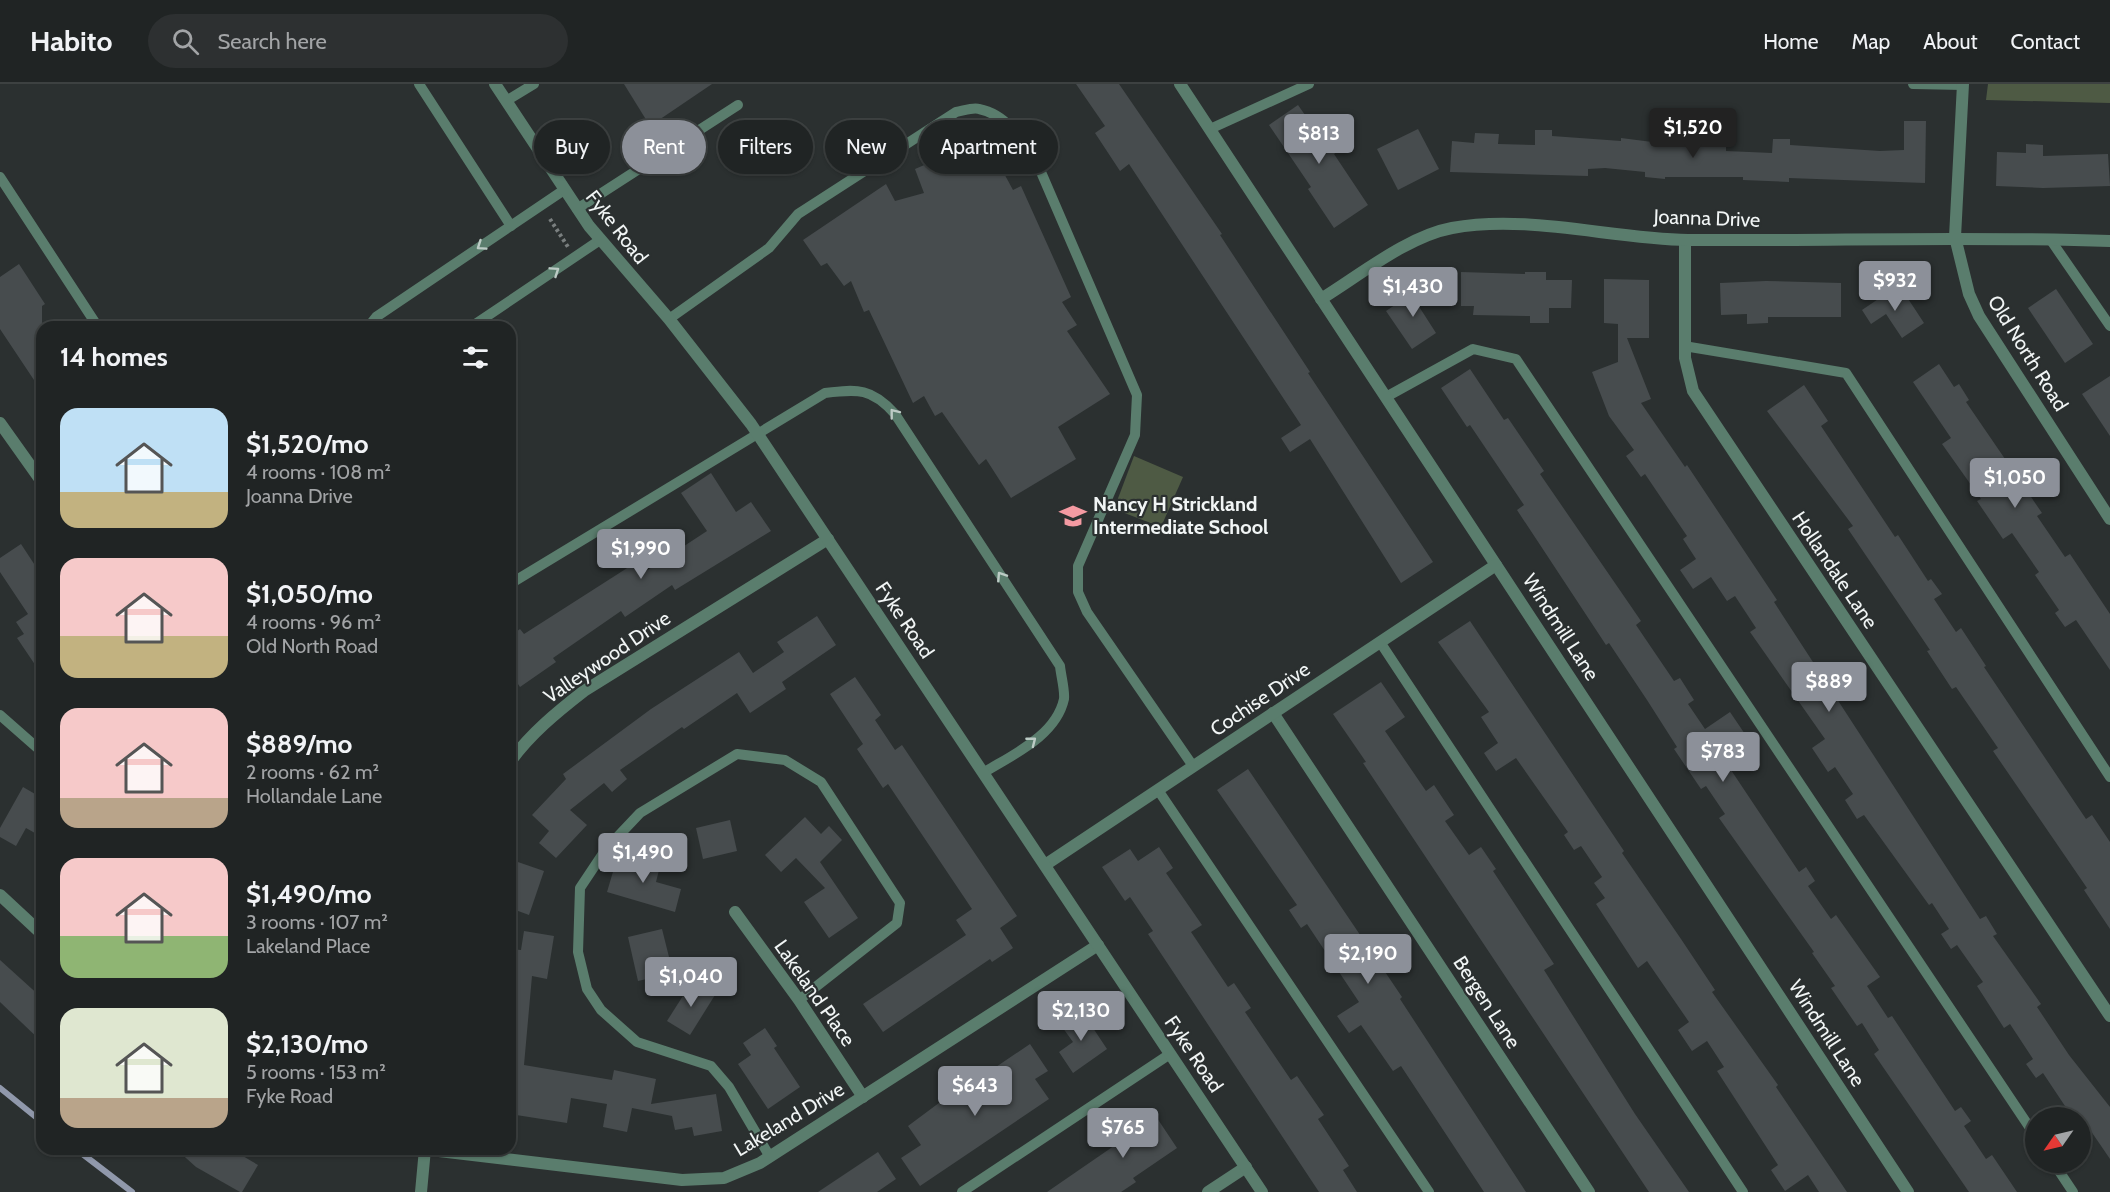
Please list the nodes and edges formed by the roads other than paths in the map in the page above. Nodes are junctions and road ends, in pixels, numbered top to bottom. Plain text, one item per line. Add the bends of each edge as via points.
1 (419, 84) edge
2 (495, 84) edge
3 (534, 84) edge
4 (1180, 84) edge
5 (1309, 84) edge
6 (1913, 84) edge
7 (1964, 84) edge
8 (506, 101) junction
9 (738, 105) dead end
10 (1210, 129) junction
11 (0, 177) edge
12 (564, 190) junction
13 (578, 209) junction
14 (511, 226) junction
15 (1955, 237) junction
16 (2050, 239) junction
17 (600, 240) junction
18 (1685, 240) junction
19 (2110, 242) edge
20 (1321, 299) junction
21 (669, 319) junction
22 (94, 321) edge
23 (373, 321) edge
24 (480, 321) edge
25 (2110, 326) edge
26 (1684, 346) junction
27 (1386, 397) junction
28 (0, 423) edge
29 (757, 434) junction
30 (36, 474) edge
31 (2110, 519) edge
32 (828, 539) junction
33 (1496, 565) junction
34 (516, 580) edge
35 (1380, 642) junction
36 (1274, 713) junction
37 (0, 715) edge
38 (36, 747) edge
39 (516, 753) edge
40 (1193, 766) junction
41 (983, 773) junction
42 (2110, 777) edge
43 (1158, 790) junction
44 (1045, 865) junction
45 (0, 895) edge
46 (735, 912) dead end
47 (36, 928) edge
48 (1098, 945) junction
49 (799, 1000) junction
50 (2110, 1016) edge
51 (1170, 1054) junction
52 (862, 1097) junction
53 (2025, 1121) edge
54 (424, 1155) edge
55 (474, 1155) edge
56 (770, 1157) junction
57 (1245, 1167) junction
58 (2060, 1173) edge
59 (421, 1192) edge
60 (962, 1192) edge
61 (1208, 1192) edge
62 (1262, 1192) edge
63 (1429, 1192) edge
64 (1588, 1192) edge
65 (1743, 1192) edge
66 (1908, 1192) edge
67 (2073, 1192) edge

1 - 14 lane
2 - 8 street, Fyke Road
3 - 8 lane
4 - 10 street, Windmill Lane
5 - 10 lane
6 - 7 lane
7 - 15 street, Old North Road
8 - 12 street, Fyke Road
9 - 13 lane
10 - 20 street, Windmill Lane
11 - 22 lane
12 - 13 street, Fyke Road
12 - 14 lane
13 - 17 street, Fyke Road
14 -> 23 lane
15 - 16 street, Joanna Drive
15 - 18 street, Joanna Drive
15 - 31 street, Old North Road via 1969,294 1979,316
16 - 19 street, Joanna Drive
16 - 25 lane
17 - 21 street, Fyke Road
24 -> 17 lane
18 - 20 street, Joanna Drive via 1510,225 1453,228 1424,236
18 - 26 street, Hollandale Lane
20 - 27 street, Windmill Lane
21 - 29 street, Fyke Road
21 - 40 lane via 769,248 798,214 956,112 979,108 1004,120 1041,172 1137,395 1136,435 1078,566 1078,592 1087,612
26 - 42 lane via 1846,373
26 - 50 street, Hollandale Lane via 1693,391
27 - 33 street, Windmill Lane
27 - 53 lane via 1473,349 1516,359
28 - 30 street
29 - 32 street, Fyke Road
29 - 34 lane
41 -> 29 lane via 1032,743 1051,725 1064,698 1060,666 895,414 881,398 856,389 825,393
32 - 39 street, Valleywood Drive via 584,691 555,713
32 - 41 street, Fyke Road
33 - 35 street, Cochise Drive
33 - 66 street, Windmill Lane
35 - 36 street, Cochise Drive
35 - 65 lane
36 - 40 street, Cochise Drive
36 - 64 street, Bergen Lane
37 - 38 lane
40 - 43 street, Cochise Drive
41 - 44 street, Fyke Road
43 - 44 street, Cochise Drive
43 - 63 lane
44 - 48 street, Fyke Road
45 - 47 street
46 - 49 street, Lakeland Place
48 - 51 street, Fyke Road
48 - 52 street, Lakeland Drive
49 - 52 street, Lakeland Place
49 - 56 lane via 897,923 900,903 821,782 785,760 737,754 640,813 606,849 580,888 578,952 587,989 601,1010 637,1042 711,1066 729,1087
51 - 57 street, Fyke Road
51 - 60 lane
52 - 56 street, Lakeland Drive
54 - 59 street
55 - 56 street, Lakeland Drive via 682,1180 724,1178
57 - 61 street
57 - 62 street, Fyke Road
58 - 67 lane

